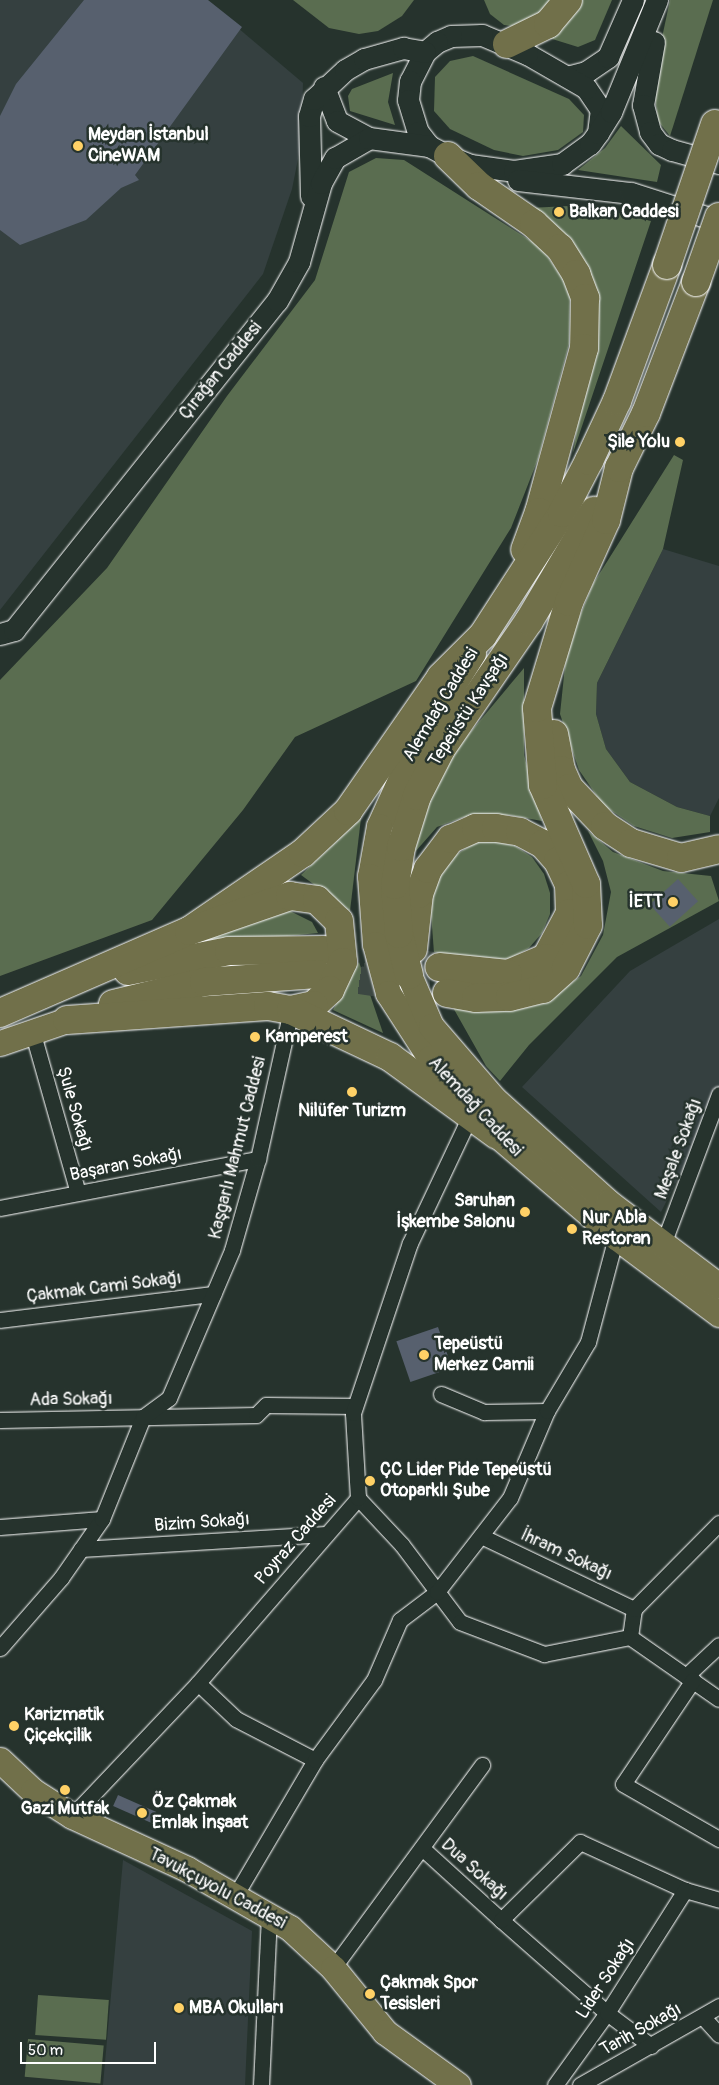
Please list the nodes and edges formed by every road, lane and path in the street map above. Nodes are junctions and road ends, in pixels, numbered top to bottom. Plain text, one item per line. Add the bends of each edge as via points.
1 (568, 0) edge
2 (633, 0) edge
3 (657, 0) edge
4 (662, 0) edge
5 (507, 44) junction
6 (425, 52) junction
7 (571, 76) junction
8 (324, 87) junction
9 (717, 118) edge
10 (598, 133) junction
11 (369, 138) junction
12 (439, 151) junction
13 (719, 163) edge
14 (487, 169) junction
15 (719, 217) edge
16 (719, 221) edge
17 (310, 224) junction
18 (619, 468) junction
19 (512, 595) junction
20 (0, 634) edge
21 (483, 635) junction
22 (549, 673) junction
23 (719, 849) edge
24 (189, 931) junction
25 (439, 967) tunnel mouth
26 (409, 975) junction
27 (448, 994) tunnel mouth
28 (291, 1010) junction
29 (0, 1014) edge
30 (66, 1020) junction
31 (33, 1034) junction
32 (0, 1043) edge
33 (719, 1094) edge
34 (469, 1118) junction
35 (497, 1135) junction
36 (258, 1159) junction
37 (78, 1194) junction
38 (0, 1208) edge
39 (616, 1237) junction
40 (663, 1244) junction
41 (719, 1286) edge
42 (213, 1294) junction
43 (719, 1314) edge
44 (0, 1320) edge
45 (441, 1394) dead end
46 (355, 1406) junction
47 (547, 1411) junction
48 (143, 1417) junction
49 (0, 1420) edge
50 (358, 1498) junction
51 (102, 1519) junction
52 (719, 1523) edge
53 (0, 1527) edge
54 (326, 1534) junction
55 (481, 1536) junction
56 (81, 1550) junction
57 (437, 1592) junction
58 (634, 1609) junction
59 (630, 1637) junction
60 (719, 1645) edge
61 (0, 1648) edge
62 (689, 1678) junction
63 (198, 1683) junction
64 (719, 1699) edge
65 (0, 1760) edge
66 (315, 1760) junction
67 (482, 1765) dead end
68 (72, 1816) junction
69 (719, 1839) edge
70 (422, 1848) junction
71 (685, 1890) junction
72 (235, 1896) junction
73 (719, 1900) edge
74 (269, 1913) junction
75 (501, 1920) junction
76 (333, 1968) junction
77 (719, 2006) edge
78 (607, 2014) junction
79 (703, 2017) junction
80 (719, 2035) edge
81 (651, 2046) junction
82 (261, 2085) edge
83 (458, 2085) edge
84 (555, 2085) edge
85 (580, 2085) edge

1 - 5 highway via 548,24
2 - 7 street via 608,57 586,72
3 - 10 street via 624,89
4 - 13 street via 644,94 650,132 659,144 672,150
5 - 6 street via 467,34 451,36
5 - 7 street
6 - 8 street via 403,48 364,60
6 - 12 street via 410,82 408,100 418,132
7 - 10 street via 596,99 601,110
8 - 11 street via 337,121
8 - 17 street via 314,99 309,116
9 - 19 highway, bridge via 616,401 589,461
10 - 14 street via 590,144 562,164 538,170
11 - 12 street via 391,138
11 - 17 street, Çırağan Caddesi via 336,158 327,170
12 - 14 street
12 - 19 highway via 478,186 534,224 560,248 576,274 584,298 584,348 539,512
14 - 16 street via 512,180 631,193
15 - 18 highway, bridge via 646,413
17 - 20 street, Çırağan Caddesi via 299,262 277,301 14,630
18 - 22 highway via 606,520 570,602
18 - 26 highway, Tepeüstü Kavşağı via 559,573 457,724 417,796 401,846 395,885 400,934
19 - 21 highway
21 - 24 highway via 441,677 348,811 304,854
21 - 35 main road, Alemdağ Caddesi via 396,783 379,826 370,876 374,944 388,993 430,1058
22 - 23 highway via 554,743 560,770 581,805 631,843 657,852 681,858
22 - 27 highway via 537,708 543,785 586,884 588,925 566,968 543,989 510,997 476,998
24 - 28 highway via 290,896 317,900 339,921 343,962 330,990 314,1005
24 - 29 highway
25 - 26 highway via 508,974 546,958 570,913 569,885 558,861 543,844 520,832 496,828 476,828 451,839 428,869 419,894
26 - 40 main road, Alemdağ Caddesi via 431,1026 476,1081 608,1202
28 - 30 highway via 268,1006
28 - 34 highway via 390,1057
28 - 36 street, Kaşgarlı Mahmut Caddesi
29 - 30 highway via 143,966 229,951 321,962 204,982 118,1002
30 - 31 main road
31 - 32 main road
31 - 37 street, Şule Sokağı
33 - 40 street, Meşale Sokağı
34 - 35 highway
34 - 46 street, Poyraz Caddesi via 410,1243
35 - 39 main road, Alemdağ Caddesi
36 - 37 street, Başaran Sokağı
36 - 42 street, Kaşgarlı Mahmut Caddesi via 232,1250
37 - 38 street, Başaran Sokağı
39 - 43 main road, Alemdağ Caddesi
39 - 47 street via 588,1342
40 - 41 main road, Alemdağ Caddesi
42 - 44 street, Çakmak Cami Sokağı
42 - 48 street, Kaşgarlı Mahmut Caddesi via 169,1398
45 - 47 street via 484,1412
46 - 48 street, Ada Sokağı via 266,1405 256,1415
46 - 50 street, Poyraz Caddesi
47 - 55 street via 510,1498
48 - 49 street, Ada Sokağı
48 - 51 street
50 - 54 street, Poyraz Caddesi
50 - 57 street via 402,1545
51 - 53 street
51 - 56 street
52 - 58 street
54 - 56 street, Bizim Sokağı
54 - 63 street, Poyraz Caddesi
55 - 57 street
55 - 58 street, İhram Sokağı
56 - 61 street
57 - 59 street via 460,1622 544,1654
57 - 66 street via 400,1620 374,1680
58 - 59 street
59 - 62 street
60 - 62 street
62 - 64 street
62 - 69 street via 623,1784
63 - 66 street via 236,1719
63 - 68 street, Poyraz Caddesi
65 - 68 main road, Tavukçuyolu Caddesi via 33,1791
66 - 72 street
67 - 70 street, Dua Sokağı
68 - 72 main road, Tavukçuyolu Caddesi
70 - 75 street, Dua Sokağı
70 - 76 street, Dua Sokağı via 409,1861
71 - 73 street
71 - 75 street via 580,1842
71 - 78 street, Lider Sokağı
72 - 74 main road, Tavukçuyolu Caddesi
74 - 76 main road, Tavukçuyolu Caddesi
74 - 82 street
75 - 78 street, Dua Sokağı
76 - 83 main road, Tavukçuyolu Caddesi via 385,2032
77 - 79 street, Tarih Sokağı
78 - 81 street
78 - 84 street, Lider Sokağı
79 - 80 street
79 - 81 street, Tarih Sokağı
81 - 85 street, Tarih Sokağı

